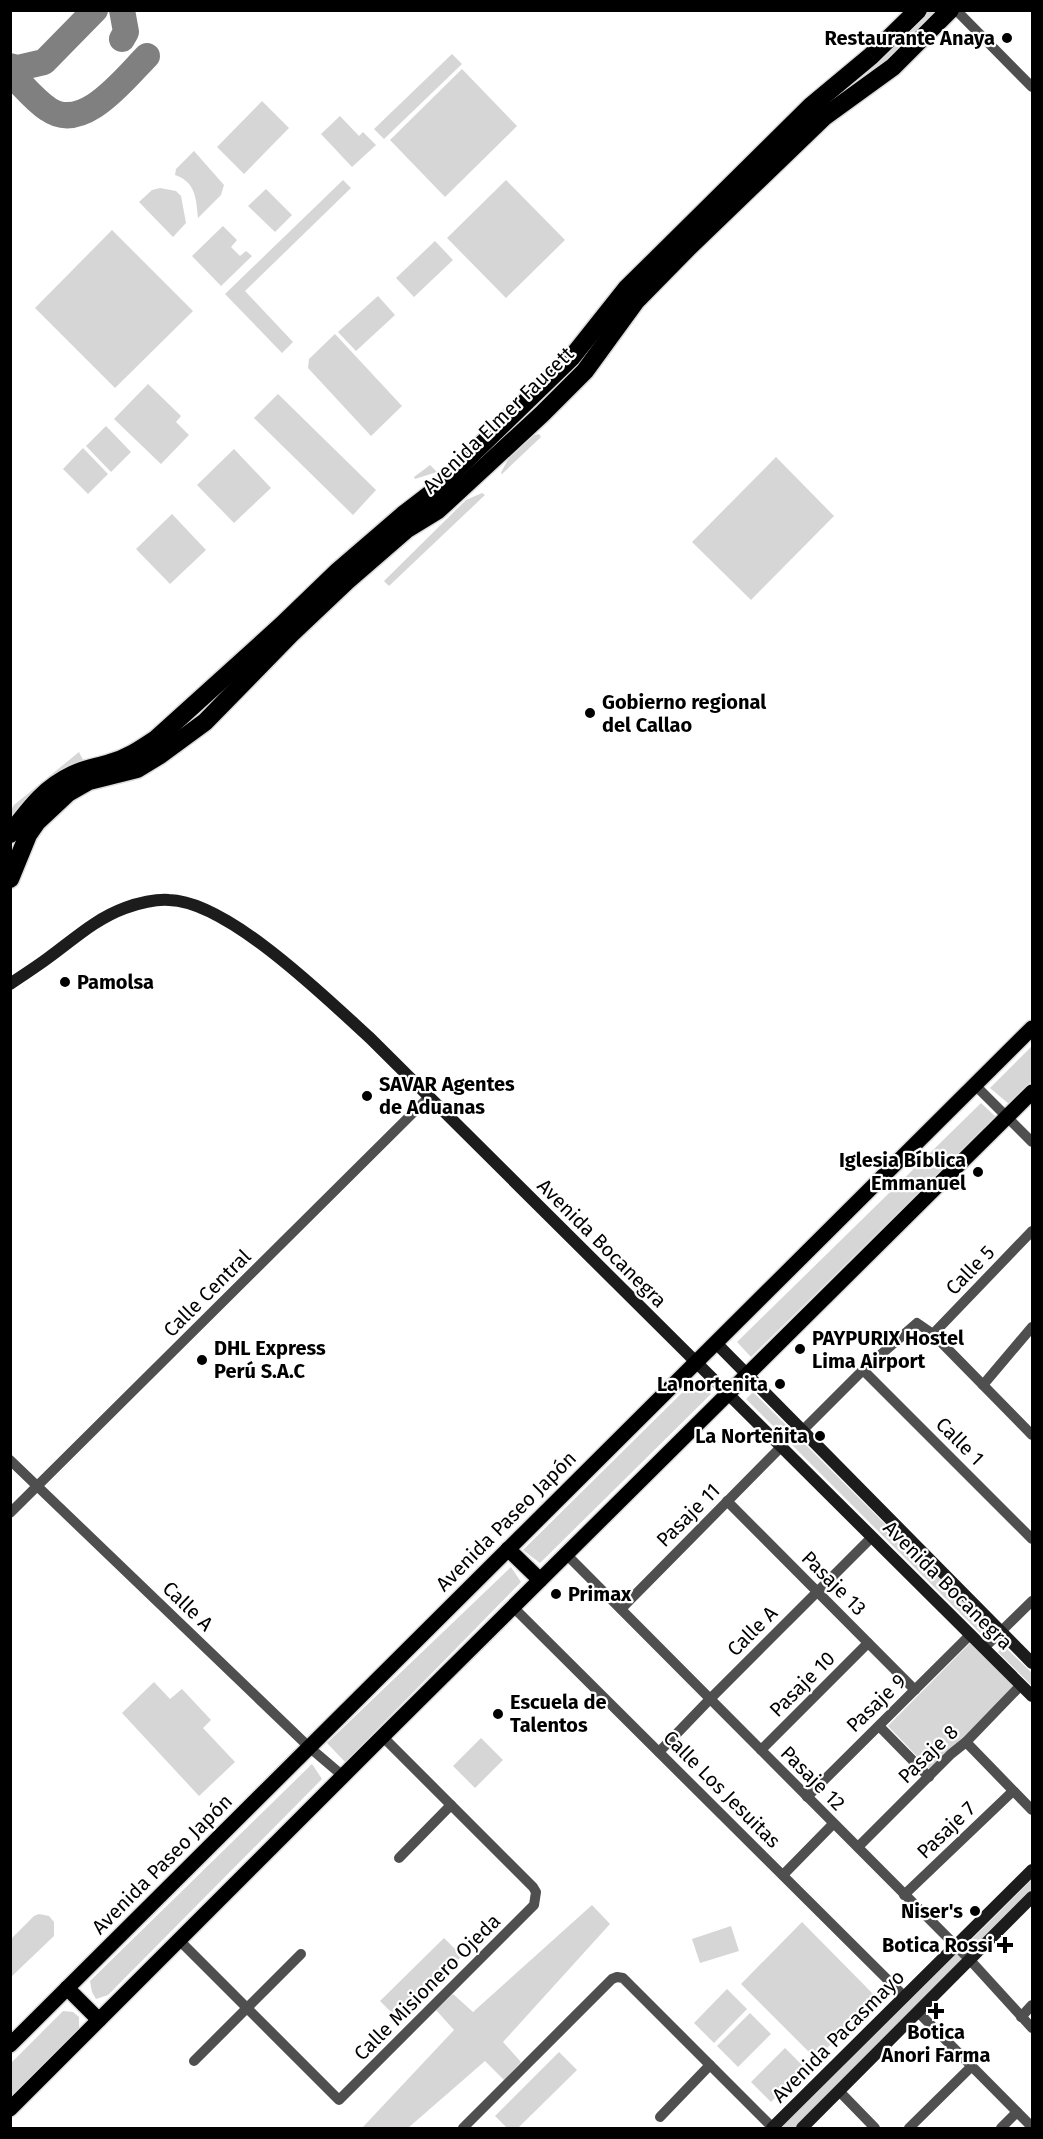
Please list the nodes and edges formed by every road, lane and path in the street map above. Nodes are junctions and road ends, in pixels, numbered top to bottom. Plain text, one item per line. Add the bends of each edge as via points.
1 (918, 10) edge
2 (950, 10) edge
3 (956, 10) edge
4 (1032, 87) edge
5 (10, 834) edge
6 (10, 879) edge
7 (10, 984) edge
8 (1032, 1028) edge
9 (975, 1085) junction
10 (1032, 1092) edge
11 (428, 1098) junction
12 (1007, 1117) junction
13 (1032, 1142) edge
14 (1032, 1231) edge
15 (1032, 1328) edge
16 (933, 1334) junction
17 (715, 1342) junction
18 (695, 1362) junction
19 (863, 1370) junction
20 (748, 1374) junction
21 (983, 1385) junction
22 (727, 1394) junction
23 (803, 1430) junction
24 (1032, 1435) edge
25 (781, 1447) junction
26 (10, 1460) edge
27 (37, 1487) junction
28 (727, 1502) junction
29 (10, 1514) edge
30 (872, 1537) junction
31 (1032, 1539) edge
32 (508, 1549) junction
33 (566, 1554) junction
34 (540, 1580) junction
35 (817, 1592) junction
36 (1032, 1601) edge
37 (513, 1607) junction
38 (621, 1609) junction
39 (1001, 1631) junction
40 (970, 1635) junction
41 (868, 1643) junction
42 (984, 1648) junction
43 (1032, 1663) edge
44 (1021, 1684) junction
45 (915, 1690) junction
46 (1032, 1696) edge
47 (710, 1699) junction
48 (879, 1726) junction
49 (382, 1736) junction
50 (966, 1742) junction
51 (309, 1747) junction
52 (761, 1750) junction
53 (659, 1752) junction
54 (343, 1776) junction
55 (929, 1777) junction
56 (1013, 1791) junction
57 (807, 1797) junction
58 (451, 1805) junction
59 (1032, 1810) edge
60 (833, 1824) junction
61 (858, 1847) junction
62 (399, 1858) dead end
63 (1032, 1870) edge
64 (783, 1875) junction
65 (904, 1895) junction
66 (1032, 1897) edge
67 (179, 1940) junction
68 (955, 1947) junction
69 (301, 1954) dead end
70 (970, 1960) junction
71 (68, 1988) junction
72 (905, 1997) junction
73 (1032, 2005) edge
74 (247, 2008) junction
75 (918, 2012) junction
76 (1022, 2017) junction
77 (99, 2020) junction
78 (1032, 2028) edge
79 (10, 2045) edge
80 (849, 2052) junction
81 (194, 2061) dead end
82 (710, 2065) junction
83 (864, 2066) junction
84 (972, 2066) junction
85 (839, 2091) junction
86 (10, 2109) edge
87 (1017, 2112) junction
88 (660, 2118) dead end
89 (1032, 2127) edge
90 (463, 2128) edge
91 (773, 2128) edge
92 (802, 2128) edge
93 (876, 2128) edge
94 (909, 2128) edge
95 (1001, 2128) edge

1 - 5 highway, Avenida Elmer Faucett via 811,106 626,289 572,357 434,492 338,571 156,739 135,753 80,771 50,788
2 - 6 highway, Avenida Elmer Faucett via 893,67 824,117 689,247 636,301 585,370 542,414 438,510 407,530 339,589 205,722 133,771 89,781 68,793 28,835
3 - 4 street
7 - 11 main road, Avenida Bocanegra via 89,927 125,908 170,900 187,903 222,917 300,975 370,1038
8 - 9 main road, Avenida Paseo Japón
9 - 12 street
9 - 17 main road, Avenida Paseo Japón
10 - 12 main road
11 - 18 main road, Avenida Bocanegra
11 - 27 street, Calle Central
12 - 13 street
12 - 20 main road
14 - 16 street, Calle 5
15 - 21 street
16 - 19 street via 917,1323
16 - 21 street
17 - 18 main road, Avenida Paseo Japón
17 - 20 main road, Avenida Bocanegra
18 - 22 main road, Avenida Bocanegra
18 - 32 main road, Avenida Paseo Japón
19 - 23 street
19 - 31 street, Calle 1
20 - 22 main road
20 - 23 main road, Avenida Bocanegra
21 - 24 street
22 - 25 main road, Avenida Bocanegra
22 - 33 main road
23 - 39 main road, Avenida Bocanegra
25 - 28 street, Pasaje 11
25 - 30 main road, Avenida Bocanegra
26 - 27 street, Calle A
27 - 29 street, Calle Central
27 - 51 street, Calle A
28 - 35 street, Pasaje 13
28 - 38 street, Pasaje 11
30 - 35 street, Calle A
30 - 40 main road, Avenida Bocanegra
32 - 34 main road
32 - 51 main road, Avenida Paseo Japón
33 - 34 main road
33 - 38 street, Pasaje 12
34 - 37 main road
35 - 41 street, Pasaje 13
35 - 47 street, Calle A
36 - 39 street
37 - 49 main road
37 - 53 street, Calle Los Jesuitas
38 - 47 street, Pasaje 12
39 - 42 street
39 - 43 main road, Avenida Bocanegra
40 - 42 main road, Avenida Bocanegra
40 - 45 street, Pasaje 9
41 - 45 street, Pasaje 13
41 - 52 street, Pasaje 10
42 - 44 main road, Avenida Bocanegra
44 - 46 main road, Avenida Bocanegra
44 - 50 street, Pasaje 8
45 - 48 street, Pasaje 9
47 - 52 street, Pasaje 12
47 - 53 street, Calle A
48 - 55 street
48 - 57 street, Pasaje 9
49 - 54 main road
49 - 58 street
50 - 55 street, Pasaje 8
50 - 56 street
51 - 54 street, Calle A
51 - 71 main road, Avenida Paseo Japón
52 - 57 street, Pasaje 12
53 - 64 street, Calle Los Jesuitas
54 - 67 main road
55 - 61 street, Pasaje 8
56 - 59 street
56 - 65 street, Pasaje 7
57 - 60 street, Pasaje 12
58 - 62 street
58 - 74 street, Calle Misionero Ojeda via 533,1887 534,1905 339,2100
60 - 61 street, Pasaje 12
60 - 64 street
61 - 65 street, Pasaje 12
63 - 68 main road, Avenida Pacasmayo
64 - 72 street, Calle Los Jesuitas
65 - 68 street, Pasaje 12
66 - 70 main road, Avenida Pacasmayo
67 - 74 street
67 - 77 main road
68 - 70 street, Pasaje 12
68 - 72 main road, Avenida Pacasmayo
69 - 74 street
70 - 75 main road, Avenida Pacasmayo
70 - 76 street, Pasaje 12
71 - 77 main road
71 - 79 main road, Avenida Paseo Japón
72 - 80 main road, Avenida Pacasmayo
73 - 76 street
74 - 81 street
75 - 83 main road, Avenida Pacasmayo
75 - 84 street
76 - 78 street, Pasaje 12
77 - 86 main road
80 - 83 main road
80 - 91 main road, Avenida Pacasmayo
82 - 88 street
82 - 90 street via 617,1977
82 - 91 street
83 - 85 main road, Avenida Pacasmayo
84 - 87 street
84 - 94 street
85 - 92 main road, Avenida Pacasmayo
85 - 93 street
87 - 89 street
87 - 95 street

